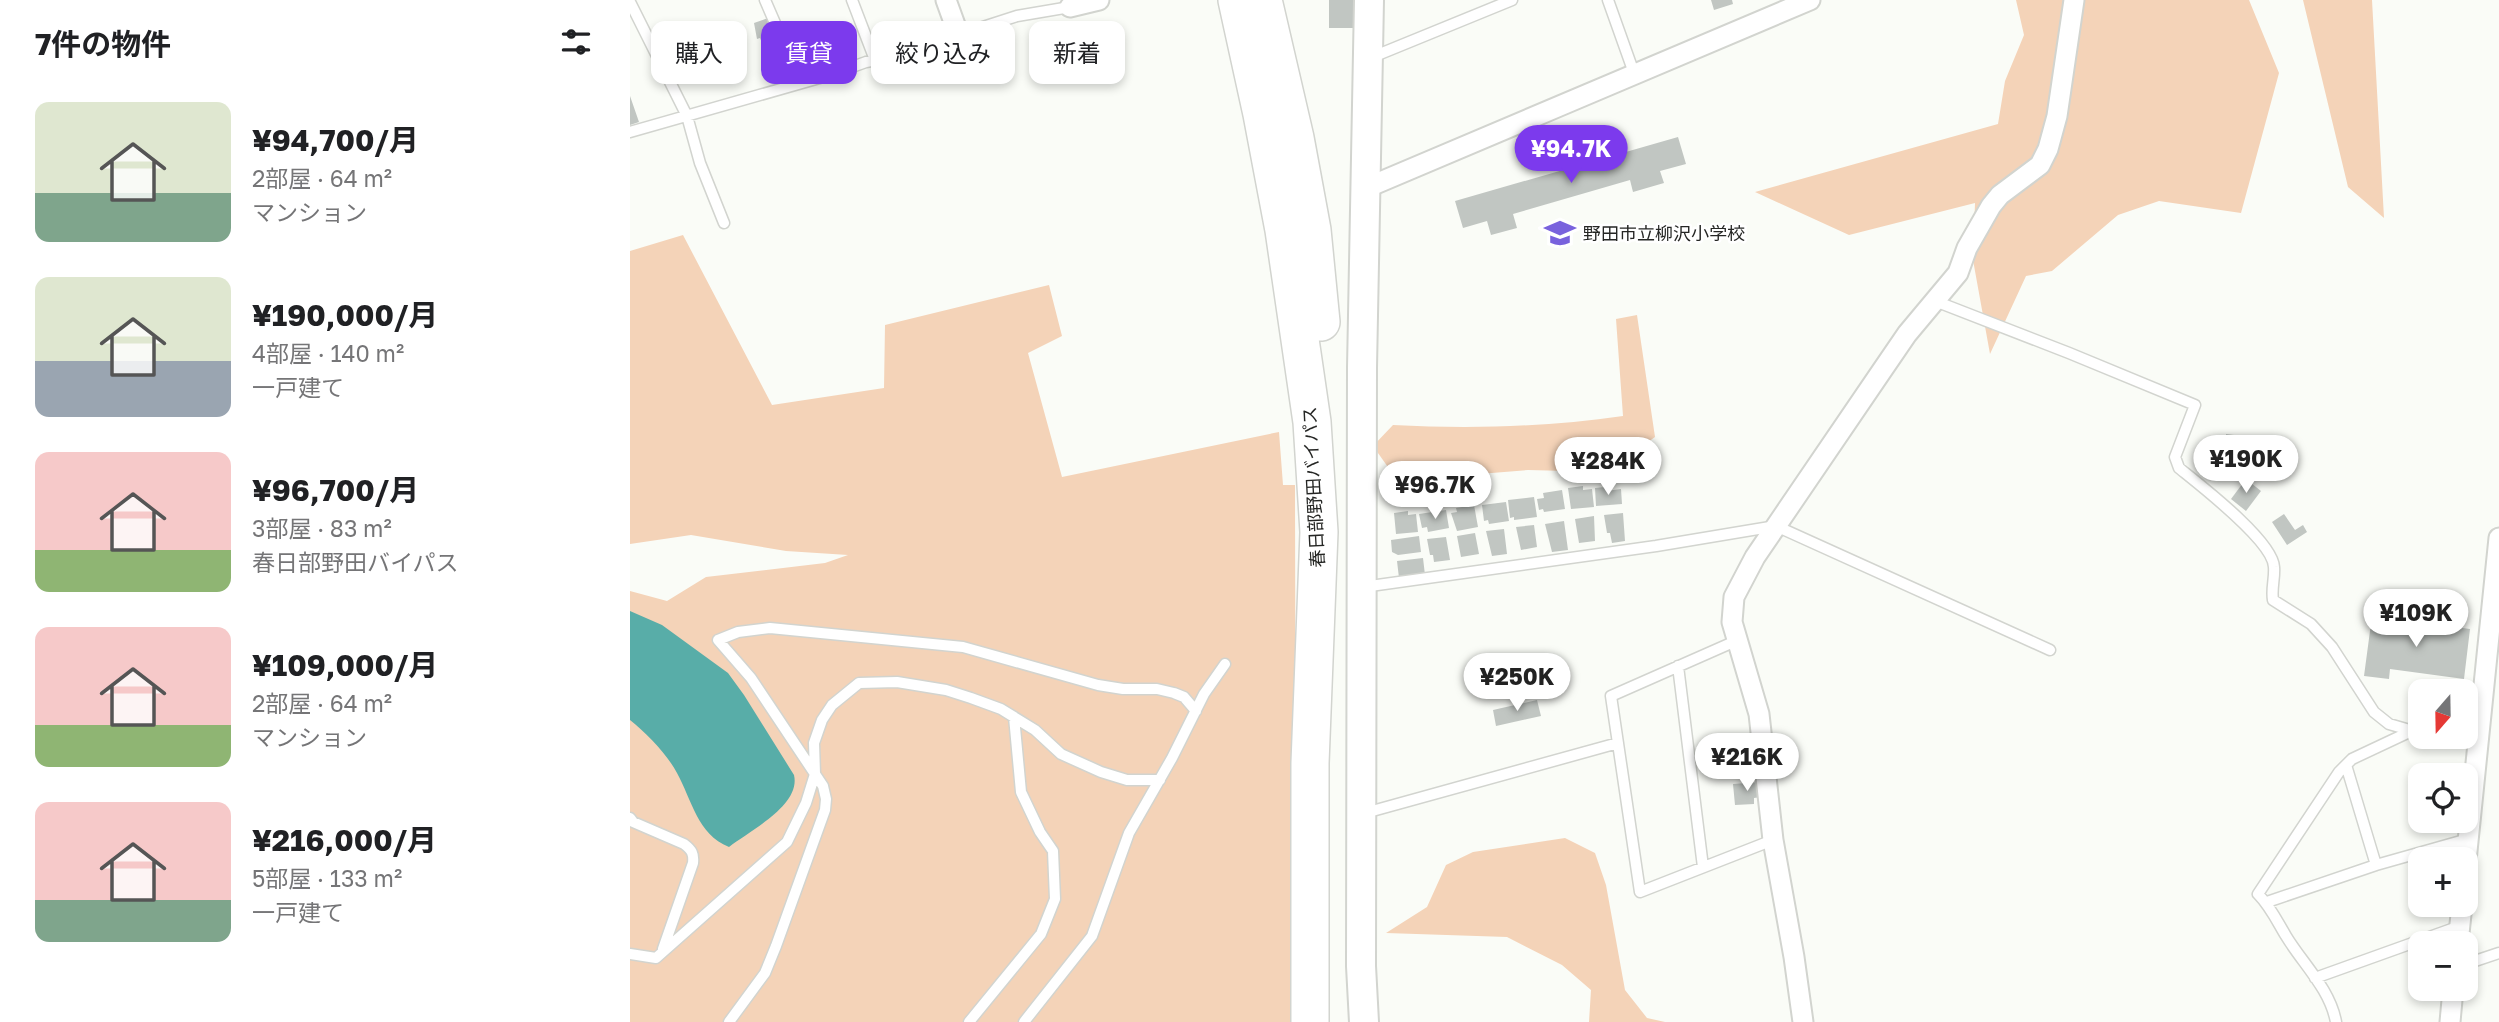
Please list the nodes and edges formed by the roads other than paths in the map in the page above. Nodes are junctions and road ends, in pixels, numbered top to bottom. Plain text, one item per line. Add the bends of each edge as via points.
1 (765, 0) edge
2 (852, 0) edge
3 (946, 0) edge
4 (1098, 0) edge
5 (1237, 0) edge
6 (1263, 0) edge
7 (1512, 0) edge
8 (1608, 0) edge
9 (1810, 0) edge
10 (2074, 0) edge
11 (630, 2) edge
12 (1372, 2) edge
13 (1070, 7) joint
14 (774, 21) edge
15 (954, 21) edge
16 (1002, 21) edge
17 (871, 48) edge
18 (1367, 59) junction
19 (1634, 73) junction
20 (798, 84) edge
21 (687, 116) junction
22 (630, 132) edge
23 (1366, 188) junction
24 (724, 223) dead end
25 (1935, 302) junction
26 (1776, 526) junction
27 (2499, 538) edge
28 (1362, 587) junction
29 (1738, 640) junction
30 (2050, 650) dead end
31 (1225, 664) dead end
32 (1678, 666) junction
33 (2492, 667) edge
34 (2478, 690) edge
35 (1196, 712) junction
36 (1014, 717) junction
37 (2408, 727) edge
38 (2408, 733) edge
39 (1618, 743) junction
40 (2472, 749) edge
41 (2346, 765) junction
42 (815, 774) junction
43 (1160, 780) junction
44 (1361, 814) junction
45 (630, 818) edge
46 (2468, 839) junction
47 (1773, 840) junction
48 (2467, 847) edge
49 (2376, 865) junction
50 (1703, 867) junction
51 (2267, 902) junction
52 (2408, 950) edge
53 (661, 953) junction
54 (2499, 953) edge
55 (630, 954) edge
56 (2478, 960) edge
57 (2315, 978) junction
58 (2452, 1001) edge
59 (729, 1022) edge
60 (969, 1022) edge
61 (1024, 1022) edge
62 (1310, 1022) edge
63 (1331, 1022) edge
64 (1364, 1022) edge
65 (1804, 1022) edge
66 (2336, 1022) edge
67 (2450, 1022) edge

1 - 14 lane
2 - 17 lane
3 - 15 street
4 - 13 street
5 - 62 highway, 春日部野田バイパス via 1284,230 1312,422 1319,531 1310,763
6 - 63 highway, 春日部野田バイパス via 1312,230 1339,495 1331,761
7 - 18 lane
8 - 19 lane
9 - 19 street
10 - 25 street via 2049,149 2040,164 1991,206 1958,273
11 - 21 lane
12 - 18 street
13 - 16 lane
18 - 23 street
19 - 23 street
20 - 21 lane
21 - 22 lane
21 - 24 lane
23 - 28 street
25 - 26 street via 1887,362
25 - 37 lane via 2195,405 2175,457 2179,468 2234,514 2266,549 2274,567 2273,600 2311,624 2332,647 2374,712 2389,724
26 - 28 lane
26 - 29 street via 1734,597 1732,622
26 - 30 lane
27 - 33 street
28 - 44 street
29 - 32 lane
29 - 47 street via 1759,714
31 - 35 lane
32 - 39 lane via 1611,696
32 - 50 lane
33 - 34 street
35 - 42 lane via 1184,697 1174,693 1098,685 963,647 770,628 718,640 745,669
35 - 43 lane
36 - 42 lane via 946,690 897,682 859,683 832,705 822,720 814,743
36 - 43 lane via 1061,754 1091,767 1127,780
36 - 60 lane via 1021,792 1053,851 1055,899 1041,934
38 - 41 lane
39 - 44 lane
39 - 50 lane via 1640,891
40 - 46 street
41 - 49 lane
41 - 51 lane via 2258,894
42 - 53 lane via 787,842
42 - 59 lane via 826,799 819,830 765,973
43 - 61 lane via 1129,833 1092,936
44 - 64 street
45 - 53 lane via 684,844 694,856
46 - 48 street
46 - 49 lane
47 - 50 lane
47 - 65 street
49 - 51 lane
51 - 57 lane
52 - 57 lane
53 - 55 lane via 656,958
54 - 56 lane
57 - 66 lane
58 - 67 street

